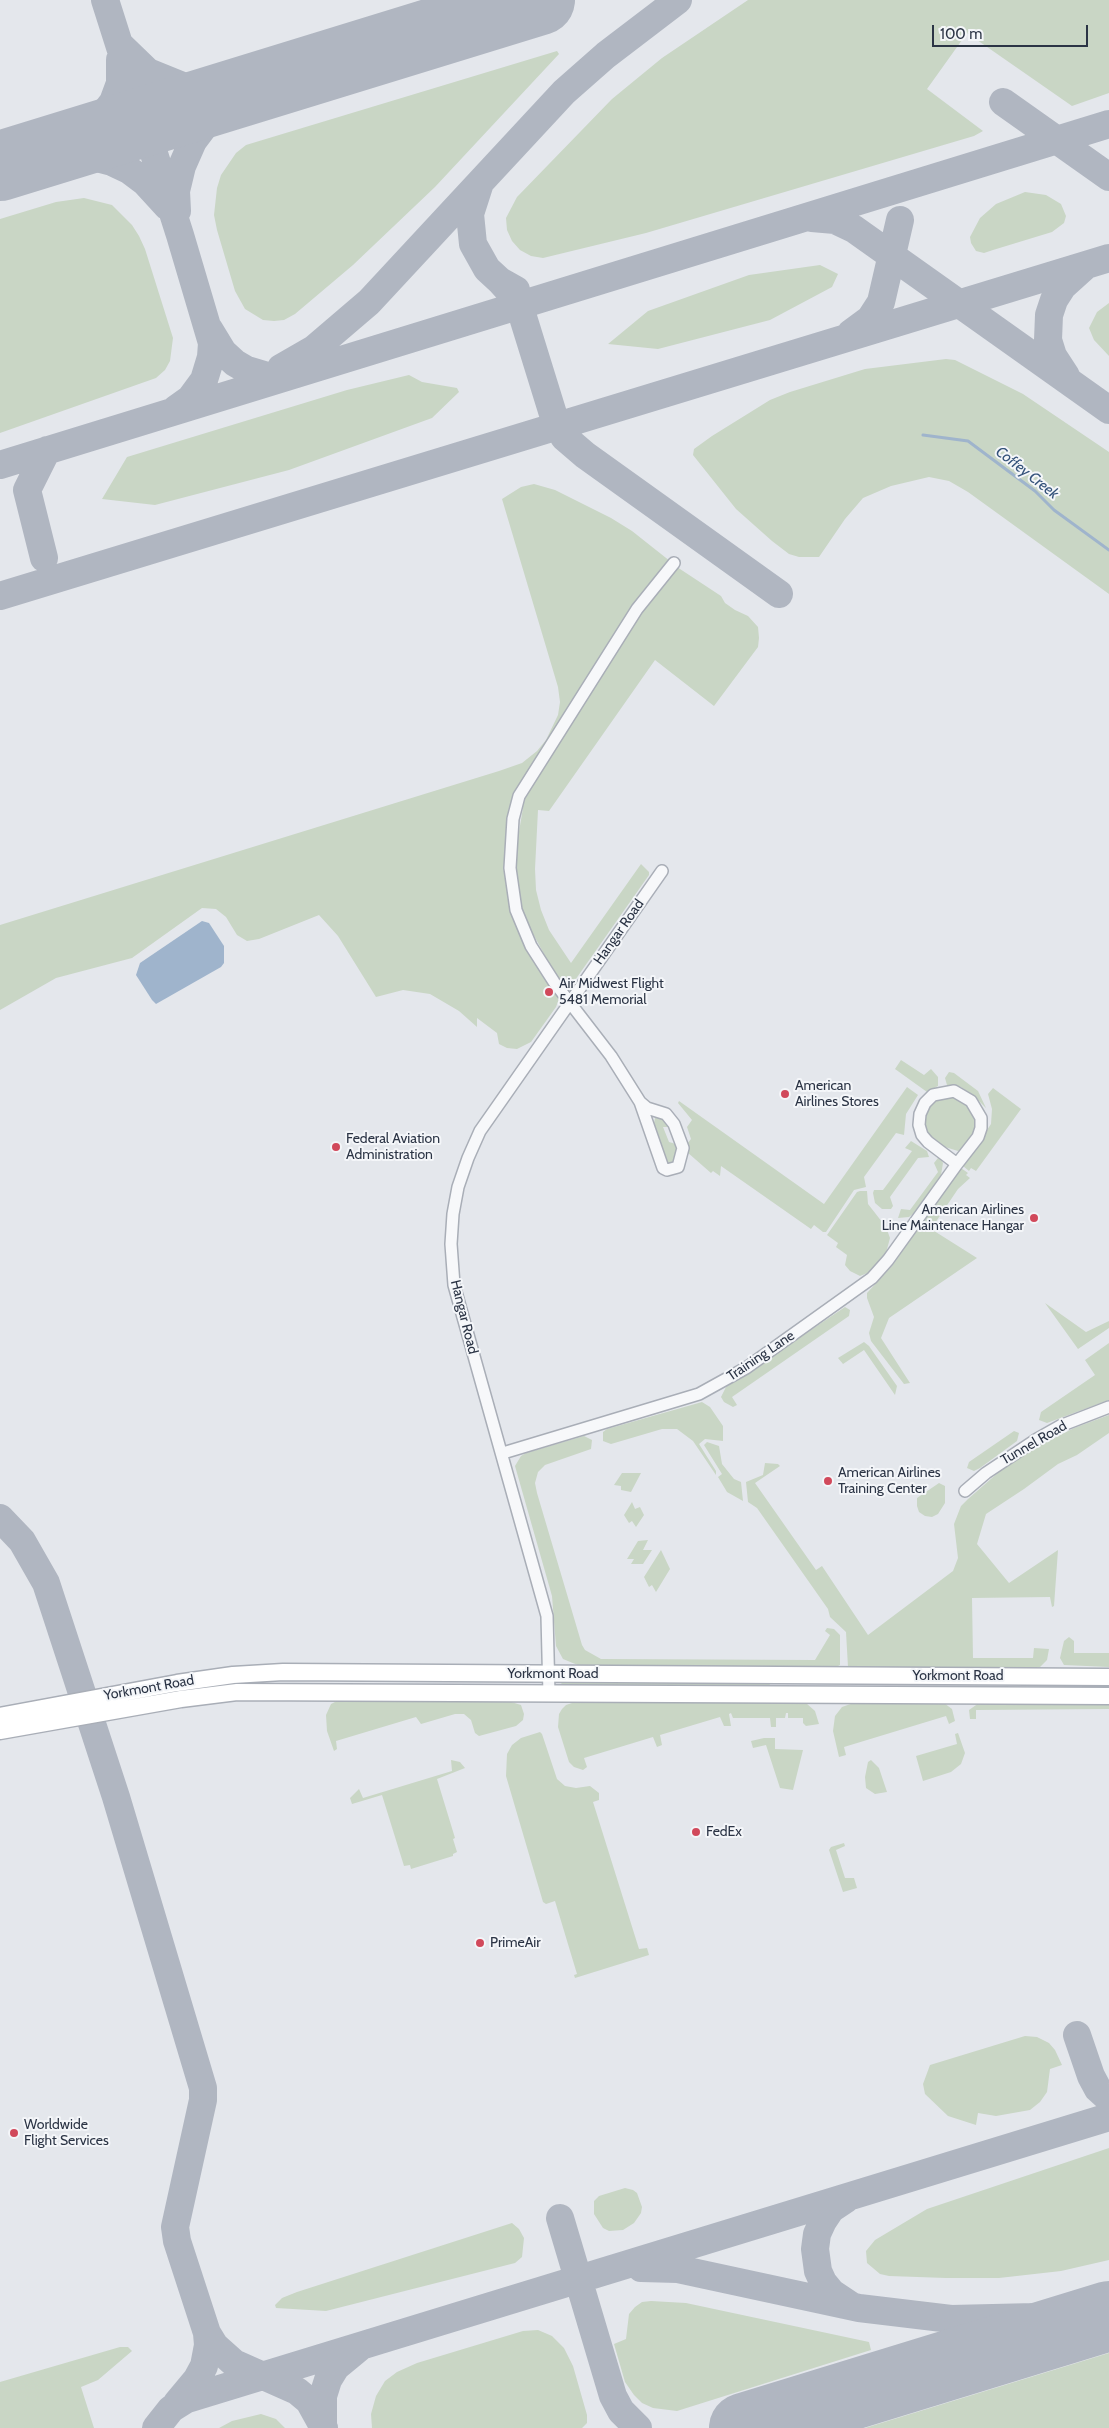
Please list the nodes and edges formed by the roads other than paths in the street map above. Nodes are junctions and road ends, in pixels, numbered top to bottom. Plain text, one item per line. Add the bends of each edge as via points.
1 (674, 563) dead end
2 (662, 871) dead end
3 (569, 1002) junction
4 (640, 1102) junction
5 (957, 1164) junction
6 (1109, 1407) edge
7 (503, 1453) junction
8 (965, 1491) dead end
9 (549, 1674) junction
10 (844, 1676) junction
11 (955, 1676) junction
12 (1053, 1676) junction
13 (1109, 1677) edge
14 (549, 1694) junction
15 (844, 1696) junction
16 (957, 1696) junction
17 (1053, 1696) junction
18 (1109, 1696) edge
19 (0, 1716) edge
20 (0, 1731) edge

1 - 3 street via 637,610 564,722 519,796 513,819 510,868 516,910 531,946
2 - 3 street, Hangar Road
3 - 4 street via 606,1049
3 - 7 street, Hangar Road via 480,1131 463,1172 454,1214 451,1244 454,1285
4 - 4 street via 663,1168 678,1167 683,1148 674,1124 666,1114 647,1108
5 - 5 street, Training Lane via 978,1137 981,1118 971,1100 963,1094 942,1092 925,1103 919,1125 928,1142
5 - 7 street, Training Lane via 872,1278 746,1368 699,1394
6 - 8 street, Tunnel Road via 1060,1426 1037,1439
7 - 9 street, Hangar Road via 547,1616
9 - 10 street, Yorkmont Road
9 - 14 street, Hangar Road
9 - 19 street, Yorkmont Road via 306,1671 232,1675
10 - 11 street, Yorkmont Road
10 - 15 street
11 - 12 street, Yorkmont Road
11 - 16 street
12 - 13 street, Yorkmont Road
12 - 17 street
14 - 15 street, Yorkmont Road
14 - 20 street, Yorkmont Road via 237,1692
15 - 16 street, Yorkmont Road
16 - 17 street, Yorkmont Road
17 - 18 street, Yorkmont Road

